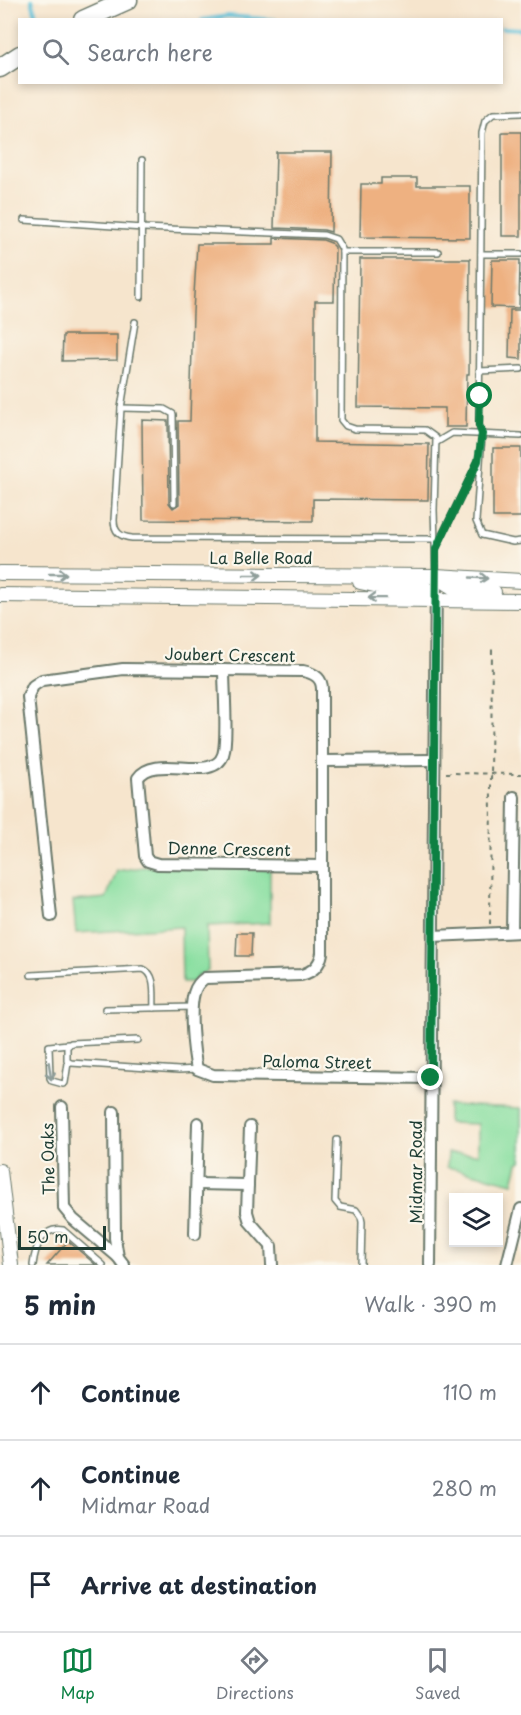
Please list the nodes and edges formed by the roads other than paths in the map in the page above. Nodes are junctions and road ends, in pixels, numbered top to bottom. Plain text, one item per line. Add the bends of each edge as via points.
1 (128, 0) edge
2 (88, 18) edge
3 (18, 56) edge
4 (0, 68) edge
5 (521, 113) edge
6 (142, 160) dead end
7 (24, 220) dead end
8 (143, 228) junction
9 (342, 252) junction
10 (438, 252) dead end
11 (481, 254) junction
12 (521, 254) edge
13 (141, 297) dead end
14 (135, 322) dead end
15 (521, 369) edge
16 (479, 371) junction
17 (122, 408) junction
18 (482, 434) junction
19 (521, 436) edge
20 (437, 442) junction
21 (478, 461) junction
22 (174, 503) dead end
23 (435, 539) junction
24 (521, 541) edge
25 (436, 549) junction
26 (0, 573) edge
27 (338, 576) junction
28 (436, 576) junction
29 (521, 581) edge
30 (0, 595) edge
31 (436, 599) junction
32 (521, 599) edge
33 (224, 670) junction
34 (322, 760) junction
35 (434, 760) junction
36 (514, 797) dead end
37 (322, 866) junction
38 (51, 916) dead end
39 (517, 932) edge
40 (433, 936) junction
41 (31, 975) dead end
42 (193, 1007) junction
43 (154, 1008) junction
44 (105, 1009) dead end
45 (138, 1040) dead end
46 (68, 1044) junction
47 (68, 1063) junction
48 (200, 1071) junction
49 (431, 1078) junction
50 (62, 1107) dead end
51 (114, 1112) dead end
52 (198, 1123) dead end
53 (250, 1127) dead end
54 (337, 1140) dead end
55 (0, 1171) edge
56 (197, 1184) junction
57 (248, 1185) junction
58 (521, 1209) edge
59 (195, 1234) dead end
60 (121, 1261) edge
61 (10, 1265) edge
62 (33, 1265) edge
63 (103, 1265) edge
64 (272, 1265) edge
65 (361, 1265) edge
66 (430, 1265) edge
67 (507, 1265) edge

1 - 2 highway
3 - 4 highway
5 - 11 lane via 493,114 485,122
6 - 8 lane
7 - 8 lane
8 - 9 lane via 328,236 340,243
8 - 13 lane
9 - 10 lane
9 - 20 lane via 341,420 356,429 425,430
11 - 12 lane
11 - 16 lane
14 - 17 lane
15 - 16 lane
16 - 18 lane
17 - 22 lane via 165,409 173,414
17 - 23 lane via 114,520 115,530 124,537
18 - 19 lane
18 - 20 lane via 452,434
18 - 21 lane
20 - 23 lane
21 - 24 lane via 476,520 482,535
21 - 25 lane
23 - 25 lane
25 - 28 lane
26 -> 27 main road, La Belle Road
27 - 28 main road, La Belle Road
27 - 31 main road via 380,586 420,586
28 -> 29 main road, La Belle Road
28 - 31 street, Midmar Road
28 - 32 main road via 454,588 505,592
31 -> 30 main road
31 - 32 main road
31 - 35 street, Midmar Road
33 - 34 street, Joubert Crescent via 303,671 318,677 322,684
33 - 37 street, Denne Crescent via 224,748 219,762 210,767 153,768 138,778 145,856 158,864
33 - 38 street, Joubert Crescent via 123,669 42,680 30,690
34 - 35 street
34 - 37 street, Joubert Crescent
35 - 40 street, Midmar Road
36 - 39 street
37 - 42 street, Joubert Crescent via 321,953 317,966 301,975 205,978 193,995
39 - 40 street
40 - 49 street, Midmar Road
41 - 43 lane via 148,970 153,977
42 - 43 lane
42 - 48 street via 193,1051
43 - 44 lane
45 - 46 lane
46 - 47 lane
46 -> 47 lane via 49,1046 52,1081 65,1083
47 - 48 lane
48 - 49 street, Paloma Street via 218,1075
49 - 66 street, Midmar Road
50 - 60 street, The Oaks via 64,1208
51 - 60 street, The Oaks via 115,1238
52 - 56 street
53 - 57 street
54 - 65 lane via 335,1202 356,1210 361,1217
55 - 61 main road
56 - 57 street
56 - 59 street
57 - 64 street via 249,1218 270,1243
58 - 67 street
62 - 63 lane via 38,1243 55,1228 66,1231

